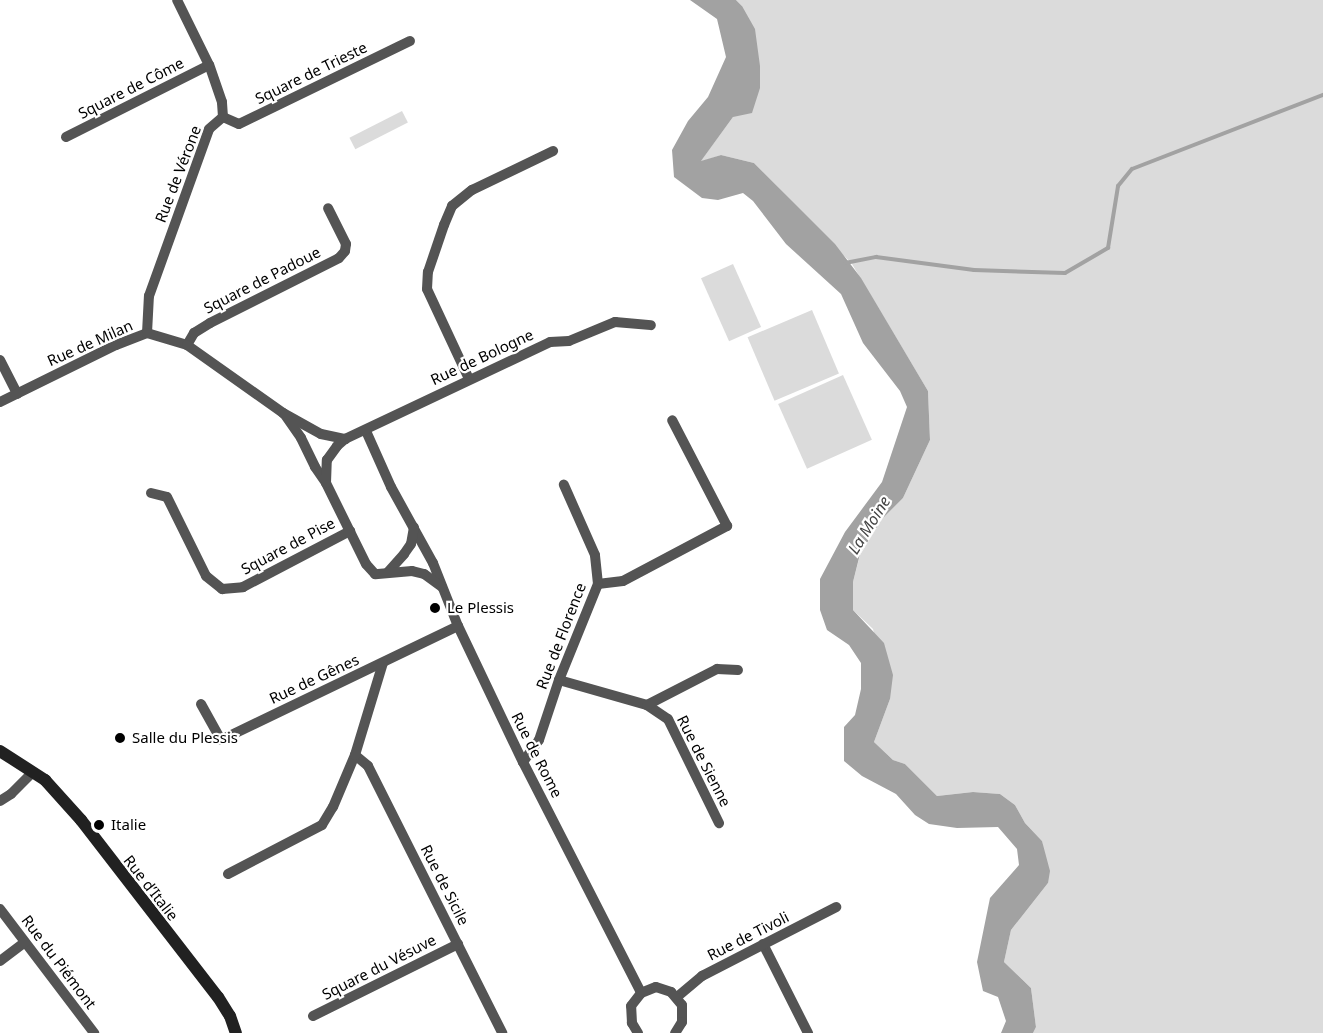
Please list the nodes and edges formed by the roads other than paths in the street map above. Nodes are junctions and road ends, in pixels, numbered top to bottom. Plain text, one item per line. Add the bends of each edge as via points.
1 (177, 0) edge
2 (410, 41) dead end
3 (209, 65) junction
4 (223, 117) junction
5 (66, 137) dead end
6 (554, 151) dead end
7 (328, 208) dead end
8 (651, 325) dead end
9 (147, 333) junction
10 (187, 345) junction
11 (0, 360) edge
12 (469, 379) junction
13 (17, 394) junction
14 (0, 402) edge
15 (283, 412) junction
16 (672, 420) dead end
17 (366, 431) junction
18 (345, 439) junction
19 (326, 483) junction
20 (564, 485) dead end
21 (150, 493) dead end
22 (414, 527) junction
23 (350, 531) junction
24 (388, 572) junction
25 (598, 584) junction
26 (443, 588) junction
27 (458, 626) junction
28 (383, 663) junction
29 (738, 670) dead end
30 (559, 680) junction
31 (201, 704) dead end
32 (647, 705) junction
33 (0, 751) edge
34 (355, 755) junction
35 (523, 762) junction
36 (33, 772) junction
37 (0, 801) edge
38 (719, 823) dead end
39 (228, 874) dead end
40 (836, 908) dead end
41 (0, 909) edge
42 (25, 942) junction
43 (458, 944) junction
44 (764, 944) junction
45 (0, 961) edge
46 (641, 993) junction
47 (677, 997) junction
48 (313, 1016) dead end
49 (635, 1032) edge
50 (94, 1033) edge
51 (236, 1033) edge
52 (502, 1033) edge
53 (675, 1033) edge
54 (808, 1033) edge

1 - 3 street, Rue de Vérone
2 - 4 street, Square de Trieste via 239,124
3 - 4 street, Rue de Vérone
3 - 5 street, Square de Côme
4 - 9 street, Rue de Vérone via 208,129 149,296
6 - 12 street via 472,190 453,206 444,225 428,272 427,289
7 - 10 street, Square de Padoue via 346,244 339,258 210,323 194,333
8 - 12 street, Rue de Bologne via 615,322 569,341 550,342
9 - 10 street, Rue de Milan
9 - 13 street, Rue de Milan
10 - 15 street, Rue de Milan
11 - 13 street
12 - 17 street, Rue de Bologne
13 - 14 street, Rue de Milan
15 - 18 street, Rue de Milan via 321,434
15 - 19 street, Rue de Milan
16 - 25 street via 727,526 623,581
17 - 18 street, Rue de Bologne
17 - 22 street, Rue de Rome via 391,488
18 - 19 street via 327,460
19 - 23 street, Rue de Milan
20 - 25 street, Rue de Florence via 595,555
21 - 23 street, Square de Pise via 167,497 206,576 222,590 243,587
22 - 24 street via 411,543
22 - 26 street, Rue de Rome
23 - 24 street, Rue de Milan via 375,574
24 - 26 street via 424,574
25 - 30 street, Rue de Florence
26 - 27 street, Rue de Rome
27 - 28 street, Rue de Gênes
27 - 35 street, Rue de Rome
28 - 31 street, Rue de Gênes via 220,740
28 - 34 street
29 - 32 street via 717,669
30 - 32 street, Rue de Sienne
30 - 35 street, Rue de Florence via 539,740
32 - 38 street, Rue de Sienne via 668,719
33 - 36 street, Rue d’Italie
34 - 39 street via 322,825
34 - 43 street, Rue de Sicile via 368,766
35 - 46 street, Rue de Rome
36 - 37 street
36 - 51 street, Rue d’Italie via 81,820 218,997
40 - 44 street, Rue de Tivoli
41 - 42 street, Rue du Piémont
42 - 45 street
42 - 50 street, Rue du Piémont
43 - 48 street, Square du Vésuve
43 - 52 street, Rue de Sicile
44 - 47 street, Rue de Tivoli via 702,976
44 - 54 street
46 - 47 street via 664,988
46 - 49 street via 630,1014
47 - 53 street via 684,1014

